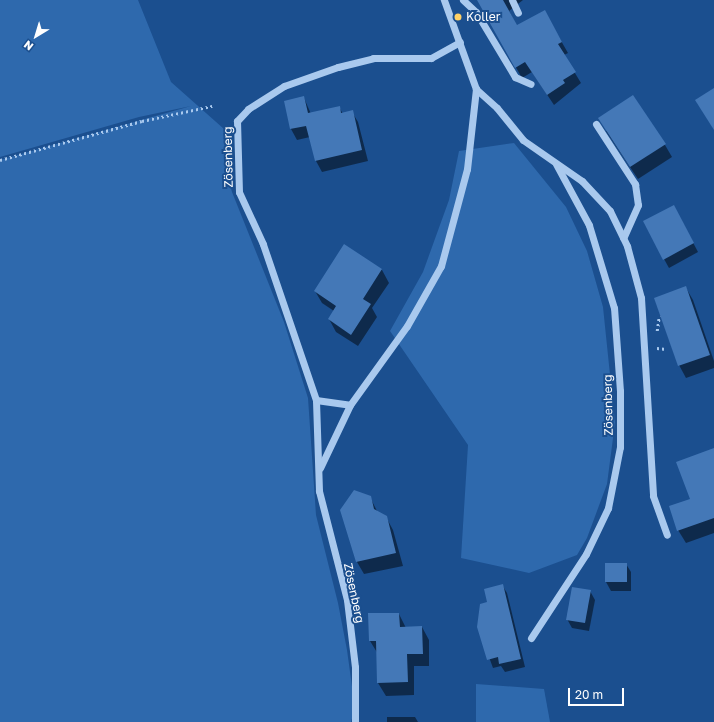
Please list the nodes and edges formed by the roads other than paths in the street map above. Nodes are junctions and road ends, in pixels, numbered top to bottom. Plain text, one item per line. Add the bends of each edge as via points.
1 (444, 0) edge
2 (463, 0) edge
3 (512, 0) edge
4 (518, 13) dead end
5 (460, 42) junction
6 (531, 84) dead end
7 (476, 89) junction
8 (596, 124) dead end
9 (555, 162) junction
10 (623, 238) junction
11 (316, 400) junction
12 (350, 405) junction
13 (319, 470) junction
14 (667, 535) dead end
15 (531, 638) dead end
16 (355, 722) edge

1 - 5 street, Zösenberg
2 - 6 street via 476,12 515,77
3 - 4 street
5 - 7 street, Zösenberg
5 - 11 street, Zösenberg via 431,58 373,58 284,86 248,109 237,121 239,192 262,244
7 - 9 street, Zösenberg via 523,140
7 - 12 street, Zösenberg via 467,169 441,266 407,326
8 - 10 street via 635,184 638,205
9 - 10 street, Zösenberg via 582,180 610,212
9 - 15 street, Zösenberg via 589,225 614,308 620,391 620,447 608,508 586,554
10 - 14 street, Zösenberg via 641,298 652,496
11 - 12 street
11 - 13 street, Zösenberg
12 - 13 street, Zösenberg
13 - 16 street, Zösenberg via 319,491 325,520 347,600 355,667

